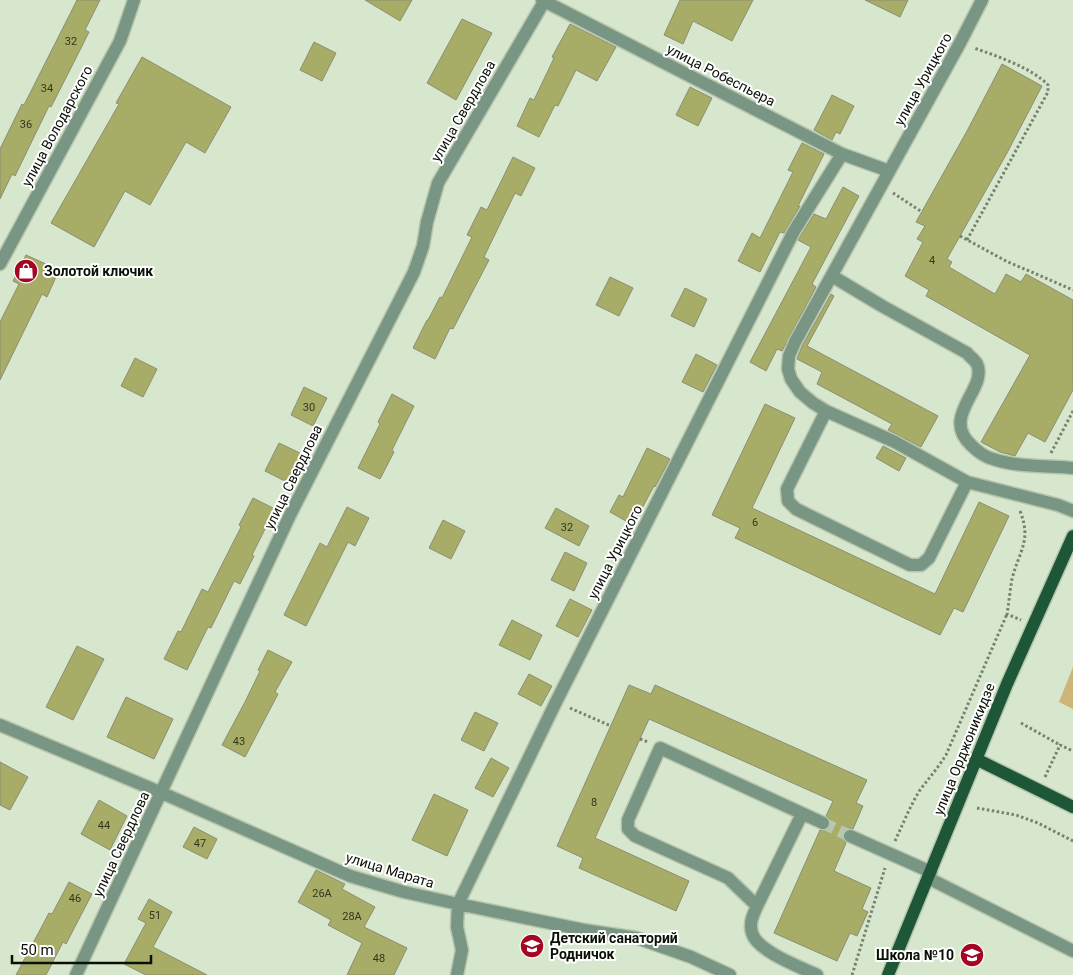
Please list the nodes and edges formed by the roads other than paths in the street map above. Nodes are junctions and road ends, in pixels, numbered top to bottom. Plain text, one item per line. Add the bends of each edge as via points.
1 (134, 0) edge
2 (544, 0) edge
3 (982, 0) edge
4 (842, 154) junction
5 (889, 171) junction
6 (0, 264) edge
7 (832, 276) junction
8 (826, 411) junction
9 (1073, 468) edge
10 (967, 482) junction
11 (1073, 511) edge
12 (1073, 536) edge
13 (0, 725) edge
14 (976, 759) junction
15 (162, 792) junction
16 (1073, 807) edge
17 (802, 814) junction
18 (823, 824) tunnel mouth
19 (850, 836) tunnel mouth
20 (929, 875) junction
21 (458, 904) junction
22 (757, 906) junction
23 (1073, 951) edge
24 (76, 975) edge
25 (457, 975) edge
26 (730, 975) edge
27 (817, 975) edge
28 (888, 975) edge

1 - 6 street, улица Володарского via 120,41
2 - 4 street, улица Робеспьера
2 - 15 street, улица Свердлова via 438,183 414,272 290,515
3 - 5 street, улица Урицкого
4 - 5 street, улица Робеспьера
4 - 21 street, улица Урицкого via 794,231 556,702
5 - 7 street, улица Урицкого
7 - 8 street, улица Урицкого via 795,342 788,369 800,392
7 - 9 street via 966,353 977,364 978,378 962,412 960,427 964,438 976,450 993,459 1012,463
8 - 10 street, улица Урицкого via 894,442
8 - 10 street via 787,490 788,501 796,509 910,565 921,565 930,558
10 - 11 street, улица Урицкого
12 - 14 main road, улица Орджоникидзе
13 - 15 street, улица Марата
14 - 16 main road
14 - 20 main road, улица Орджоникидзе
15 - 21 street, улица Марата via 350,876
15 - 24 street, улица Свердлова
17 - 18 street
17 - 22 street
17 - 22 street via 660,748 628,820 628,830 728,878
19 - 20 street
20 - 23 street
20 - 28 main road, улица Орджоникидзе
21 - 25 street, улица Урицкого via 457,927 462,950
21 - 26 street, улица Марата via 637,938
22 - 27 street via 751,920 752,934 763,948

